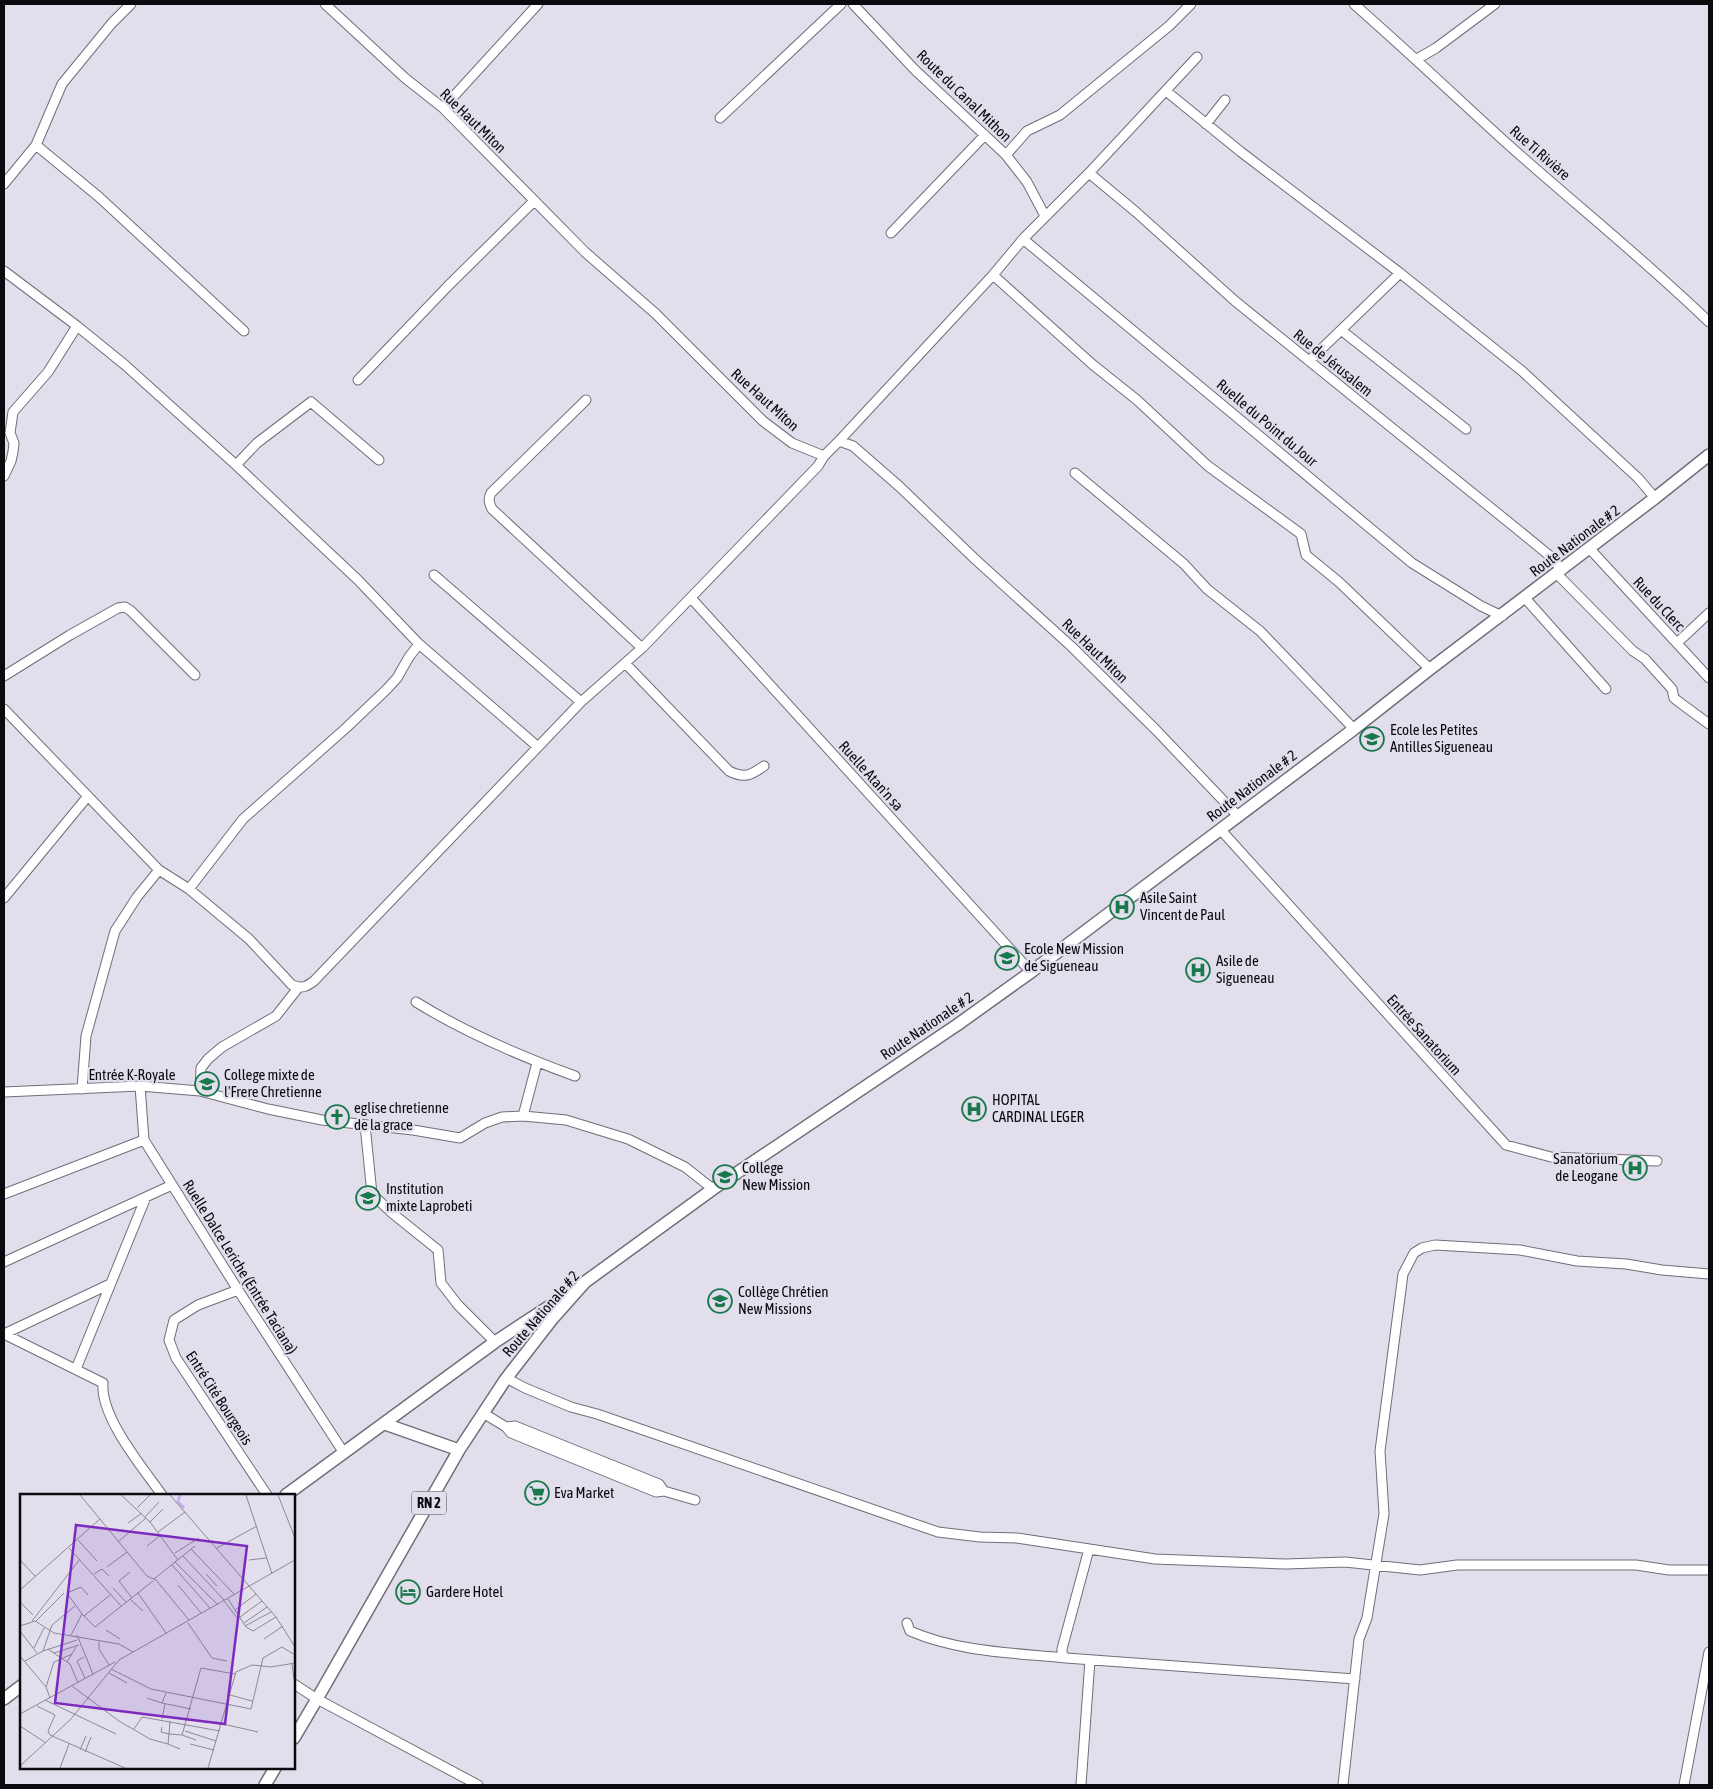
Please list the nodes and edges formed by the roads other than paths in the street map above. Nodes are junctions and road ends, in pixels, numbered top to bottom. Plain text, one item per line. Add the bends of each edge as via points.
1 (131, 4) edge
2 (325, 4) edge
3 (538, 4) edge
4 (841, 4) edge
5 (853, 4) edge
6 (1191, 4) edge
7 (1354, 4) edge
8 (1495, 4) edge
9 (1197, 57) dead end
10 (1417, 59) junction
11 (1166, 91) junction
12 (1225, 100) dead end
13 (443, 108) junction
14 (720, 118) dead end
15 (1206, 124) junction
16 (985, 135) junction
17 (36, 145) junction
18 (1006, 155) junction
19 (1089, 173) junction
20 (4, 184) edge
21 (534, 201) junction
22 (1045, 216) junction
23 (891, 233) dead end
24 (1023, 239) junction
25 (4, 271) edge
26 (1400, 273) junction
27 (993, 275) junction
28 (1709, 322) edge
29 (77, 326) junction
30 (1341, 330) junction
31 (244, 331) dead end
32 (1309, 361) junction
33 (358, 380) dead end
34 (586, 400) dead end
35 (1466, 429) dead end
36 (839, 441) junction
37 (1709, 455) edge
38 (824, 456) junction
39 (379, 460) dead end
40 (236, 465) junction
41 (1075, 473) dead end
42 (4, 476) edge
43 (1655, 498) junction
44 (1589, 548) junction
45 (1560, 572) junction
46 (434, 575) dead end
47 (691, 598) junction
48 (1525, 598) junction
49 (1709, 613) edge
50 (1502, 616) junction
51 (1677, 643) junction
52 (419, 644) junction
53 (642, 648) junction
54 (624, 664) junction
55 (1430, 668) junction
56 (195, 675) dead end
57 (4, 676) edge
58 (1709, 678) edge
59 (1606, 689) dead end
60 (581, 702) junction
61 (4, 709) edge
62 (1709, 724) edge
63 (1354, 729) junction
64 (538, 747) junction
65 (764, 766) dead end
66 (88, 796) junction
67 (1238, 816) junction
68 (1220, 829) junction
69 (159, 870) junction
70 (189, 889) junction
71 (4, 898) edge
72 (1031, 972) junction
73 (298, 988) junction
74 (416, 1002) dead end
75 (537, 1062) junction
76 (575, 1076) dead end
77 (140, 1086) junction
78 (82, 1089) junction
79 (200, 1091) junction
80 (4, 1092) edge
81 (524, 1116) junction
82 (364, 1125) junction
83 (144, 1140) junction
84 (1657, 1161) dead end
85 (172, 1185) junction
86 (713, 1189) junction
87 (4, 1194) edge
88 (146, 1197) junction
89 (4, 1262) edge
90 (1709, 1274) edge
91 (585, 1282) junction
92 (110, 1284) junction
93 (238, 1290) junction
94 (4, 1334) edge
95 (495, 1342) junction
96 (76, 1369) junction
97 (505, 1380) junction
98 (483, 1413) junction
99 (385, 1424) junction
100 (459, 1450) junction
101 (344, 1453) junction
102 (161, 1494) edge
103 (266, 1494) edge
104 (287, 1494) edge
105 (695, 1500) dead end
106 (1089, 1549) junction
107 (1376, 1566) junction
108 (1709, 1570) edge
109 (907, 1623) dead end
110 (1709, 1652) edge
111 (1066, 1658) junction
112 (1090, 1660) junction
113 (1355, 1679) junction
114 (295, 1685) edge
115 (20, 1687) edge
116 (4, 1698) edge
117 (317, 1699) junction
118 (295, 1736) edge
119 (274, 1769) edge
120 (265, 1785) edge
121 (478, 1785) edge
122 (1081, 1785) edge
123 (1343, 1785) edge
124 (1684, 1785) edge

1 - 17 street via 62,84
2 - 13 street, Rue Haut Miton via 405,78
3 - 13 street
4 - 14 street
5 - 16 street, Route du Canal Mithon
6 - 18 street via 1169,26 1060,115 1027,131
7 - 10 street, Rue Ti Rivière
8 - 10 street
9 - 11 street
10 - 28 street, Rue Ti Rivière
11 - 15 street
11 - 19 street
12 - 15 street
13 - 21 street, Rue Haut Miton
15 - 26 street
16 - 18 street, Route du Canal Mithon
16 - 23 street
17 - 20 street
17 - 31 street via 98,197
18 - 22 street, Route du Canal Mithon via 1027,182
19 - 22 street
19 - 32 street, Rue de Jérusalem
21 - 33 street
21 - 38 street, Rue Haut Miton via 656,314 764,421 792,443
22 - 24 street
24 - 27 street
24 - 50 street, Ruelle du Point du Jour via 1412,563
25 - 29 street
26 - 30 street
26 - 43 street via 1522,371 1638,478
27 - 36 street
27 - 55 street via 1092,364 1138,400 1208,466 1301,534 1306,555
29 - 40 street
29 - 42 street via 48,372 13,412 10,433 14,452
30 - 32 street
30 - 35 street
32 - 45 street, Rue de Jérusalem via 1550,556
34 - 53 street via 491,493 490,504
36 - 38 street
36 - 67 street, Rue Haut Miton via 853,446 900,487 1072,647
37 - 43 main road, Route Nationale # 2 / RN 2
38 - 47 street
39 - 40 street via 310,402 257,443
40 - 52 street via 358,580
41 - 63 street via 1184,564 1207,590 1260,631
43 - 44 main road, Route Nationale # 2 / RN 2
44 - 45 main road, Route Nationale # 2 / RN 2
44 - 51 street, Rue du Clerc
45 - 48 main road, Route Nationale # 2 / RN 2
45 - 62 street, Rue de Jérusalem via 1645,659 1672,689 1674,698
46 - 60 street
47 - 53 street
47 - 72 street, Ruelle Atan'n sa
48 - 50 main road, Route Nationale # 2 / RN 2
48 - 59 street
49 - 51 street
50 - 55 main road, Route Nationale # 2 / RN 2
51 - 58 street, Rue du Clerc
52 - 64 street
52 - 70 street via 386,690 243,819
53 - 54 street
54 - 60 street
54 - 65 street via 729,771 736,775 750,775
55 - 63 main road, Route Nationale # 2 / RN 2
56 - 57 street via 131,611 118,608
60 - 64 street
61 - 66 street
63 - 67 main road, Route Nationale # 2 / RN 2
64 - 73 street via 314,981
66 - 69 street
66 - 71 street
67 - 68 main road, Route Nationale # 2 / RN 2
68 - 72 main road, Route Nationale # 2 / RN 2
68 - 84 street, Entrée Sanatorium via 1506,1145 1552,1157
69 - 70 street
69 - 78 street via 115,931 86,1036
70 - 73 street via 249,939
72 - 86 main road, Route Nationale # 2 / RN 2
73 - 79 street via 276,1016 222,1047 208,1060 201,1068
74 - 75 street via 444,1020
75 - 76 street
75 - 81 street
77 - 78 street, Entrée K-Royale
77 - 79 street, Entrée K-Royale
77 - 83 street, Ruelle Dalce Leriche (Entrée Taciana)
78 - 80 street, Entrée K-Royale
79 - 82 street, Entrée K-Royale via 268,1109
81 - 82 street, Entrée K-Royale via 502,1117 460,1138
81 - 86 street, Entrée K-Royale via 566,1120 628,1139 685,1167
82 - 95 street via 372,1194 438,1250 441,1283
83 - 85 street, Ruelle Dalce Leriche (Entrée Taciana)
83 - 87 street
85 - 88 street
85 - 93 street, Ruelle Dalce Leriche (Entrée Taciana)
86 - 91 main road, Route Nationale # 2 / RN 2
88 - 89 street
88 - 92 street
90 - 107 street via 1577,1261 1520,1250 1435,1245 1414,1253 1403,1274 1397,1310 1380,1451 1384,1514
91 - 95 main road
91 - 97 main road, Route Nationale # 2 / RN 2
92 - 94 street
92 - 96 street
93 - 101 street, Ruelle Dalce Leriche (Entrée Taciana)
93 - 103 street, Entré Cité Bourgeois via 198,1305 174,1320 169,1340 176,1358
94 - 96 street
95 - 99 main road
96 - 102 street via 103,1383 102,1394 111,1418
97 - 98 main road, Route Nationale # 2 / RN 2
97 - 106 street via 571,1407 938,1532 1017,1538
98 - 100 main road, Route Nationale # 2 / RN 2
98 - 105 street via 506,1427 515,1426 659,1484 664,1492
99 - 100 main road
99 - 101 main road
100 - 117 main road, Route Nationale # 2 / RN 2
101 - 104 main road
106 - 107 street via 1155,1559 1286,1564 1345,1562
106 - 111 street via 1062,1649
107 - 108 street via 1420,1570 1456,1565 1636,1565 1669,1570
107 - 113 street via 1367,1618 1359,1639
109 - 111 street via 910,1631 936,1640 984,1650
110 - 124 street
111 - 112 street
112 - 113 street
112 - 122 street
113 - 123 street
114 - 117 street
115 - 116 main road
117 - 118 main road, Route Nationale # 2 / RN 2
117 - 121 street
119 - 120 main road

